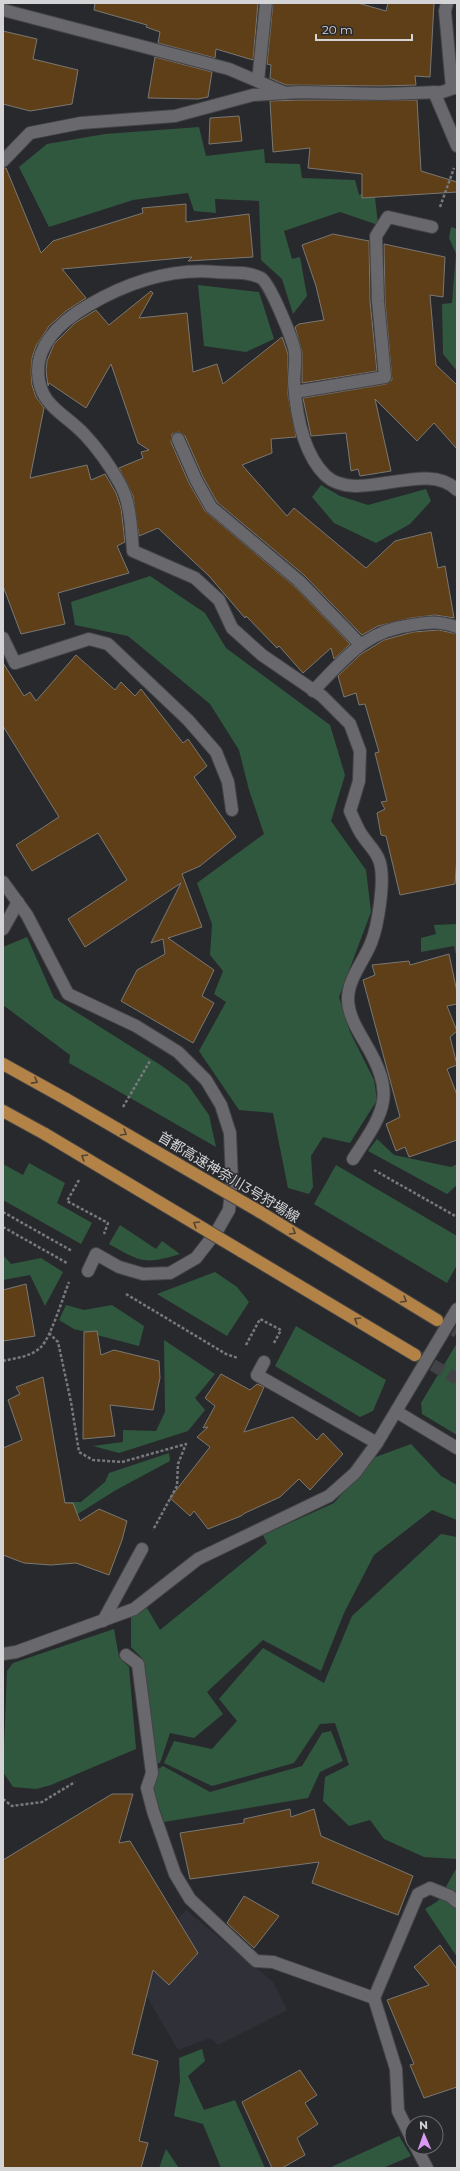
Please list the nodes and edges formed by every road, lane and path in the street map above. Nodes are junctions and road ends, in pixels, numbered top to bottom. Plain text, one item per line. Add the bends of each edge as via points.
1 (266, 3) edge
2 (448, 3) edge
3 (3, 10) edge
4 (258, 81) junction
5 (455, 88) edge
6 (434, 92) junction
7 (286, 93) junction
8 (457, 146) edge
9 (457, 160) edge
10 (3, 161) edge
11 (432, 227) joint
12 (295, 392) junction
13 (178, 439) dead end
14 (457, 490) edge
15 (457, 627) edge
16 (3, 638) edge
17 (360, 644) junction
18 (313, 691) junction
19 (232, 810) dead end
20 (3, 882) edge
21 (18, 902) junction
22 (3, 929) edge
23 (3, 1064) edge
24 (3, 1111) edge
25 (353, 1159) joint
26 (3, 1212) edge
27 (457, 1217) edge
28 (3, 1227) edge
29 (75, 1253) dead end
30 (68, 1263) dead end
31 (88, 1271) dead end
32 (70, 1280) dead end
33 (122, 1292) dead end
34 (457, 1309) edge
35 (437, 1320) tunnel mouth
36 (49, 1333) junction
37 (275, 1341) dead end
38 (243, 1350) dead end
39 (240, 1355) dead end
40 (415, 1355) tunnel mouth
41 (3, 1360) edge
42 (264, 1362) dead end
43 (397, 1412) junction
44 (377, 1443) junction
45 (457, 1448) edge
46 (142, 1549) joint
47 (103, 1621) junction
48 (3, 1654) edge
49 (126, 1654) dead end
50 (75, 1782) dead end
51 (3, 1799) edge
52 (457, 1902) edge
53 (374, 1998) junction
54 (404, 2123) edge
55 (420, 2155) edge
56 (427, 2168) edge

1 - 4 street
2 - 5 street via 445,11
3 - 4 street via 229,69
4 - 7 street
5 - 6 street
6 - 7 street
6 - 8 street
7 - 10 street via 253,95 175,116 81,123 30,133
9 - 11 path
11 - 12 street via 388,217 376,236 378,301 385,377
12 - 14 street via 296,406 306,442 311,455 326,476 341,484 362,487 416,479 440,481
12 - 18 street via 295,351 274,297 262,279 248,274 210,271 177,273 139,281 110,292 57,327 41,350 38,370 41,391 52,408 84,434 121,484 130,517 132,551 195,578 219,600 232,628 262,655
13 - 17 street via 211,507 299,581
15 - 17 street via 437,621 405,626 380,632
16 - 19 street via 14,663 89,639 108,644 188,720 216,752 228,782
17 - 18 street
18 - 25 street via 322,696 350,724 360,751 360,781 350,810 362,835 380,860 382,888 378,915 371,943 354,978 348,999 355,1025 372,1054 382,1081 385,1101 378,1121
20 - 21 street
21 - 22 street
21 - 31 street via 68,994 136,1026 178,1052 206,1080 221,1105 230,1133 232,1182 228,1210 217,1231 196,1258 170,1273 143,1274 119,1267 96,1254
23 -> 35 highway, 首都高速神奈川3号狩場線, bridge via 260,1212
40 -> 24 highway, bridge
25 - 27 path
26 - 29 path
28 - 30 path
32 - 36 path
33 - 39 path via 226,1354 238,1360
34 - 43 street
36 - 41 path via 41,1347 25,1356
36 - 46 path via 58,1342 79,1452 93,1460 122,1462 186,1444 178,1464 177,1486
37 - 38 path via 281,1330 260,1319
42 - 44 street via 256,1375
43 - 44 street
43 - 45 street
44 - 47 street via 355,1473 329,1496 249,1535 218,1547 198,1559 134,1609
46 - 47 street
47 - 48 street via 16,1652
49 - 53 street via 138,1664 152,1773 147,1788 175,1874 190,1899 256,1961 273,1962
50 - 51 path via 42,1802 12,1806
52 - 53 street via 450,1896 430,1888 418,1894
53 - 54 street via 396,2069 398,2111
55 - 56 street

